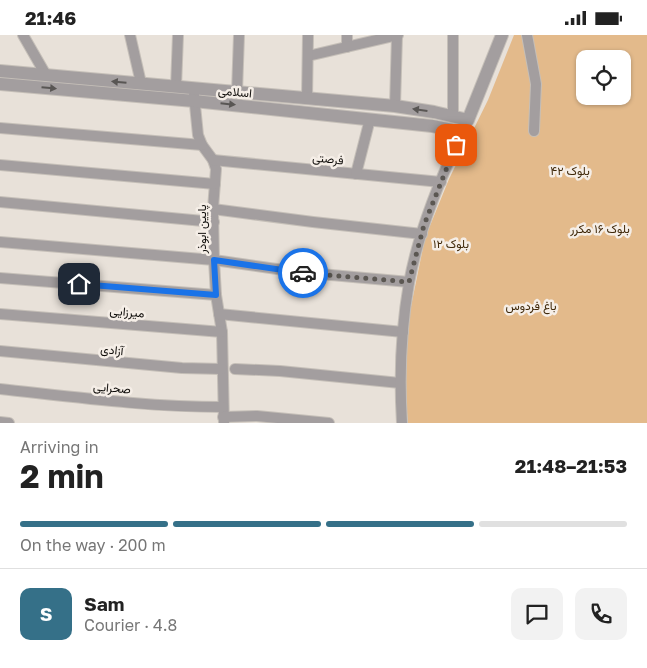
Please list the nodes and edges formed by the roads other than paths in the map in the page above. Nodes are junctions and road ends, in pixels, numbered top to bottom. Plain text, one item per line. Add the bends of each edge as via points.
1 (23, 35) edge
2 (123, 35) edge
3 (130, 35) edge
4 (178, 35) edge
5 (239, 35) edge
6 (308, 35) edge
7 (347, 35) edge
8 (397, 35) edge
9 (453, 35) edge
10 (502, 35) edge
11 (527, 35) edge
12 (132, 46) junction
13 (347, 47) junction
14 (308, 55) junction
15 (0, 71) edge
16 (46, 75) junction
17 (0, 83) edge
18 (141, 83) junction
19 (176, 87) junction
20 (237, 92) junction
21 (194, 95) junction
22 (307, 99) junction
23 (395, 106) junction
24 (453, 116) junction
25 (370, 119) junction
26 (465, 126) junction
27 (0, 128) edge
28 (534, 131) dead end
29 (202, 145) junction
30 (213, 160) junction
31 (0, 165) edge
32 (356, 174) junction
33 (441, 182) junction
34 (215, 184) junction
35 (0, 202) edge
36 (213, 209) junction
37 (214, 222) junction
38 (422, 234) junction
39 (0, 242) edge
40 (214, 260) junction
41 (0, 278) edge
42 (409, 282) junction
43 (216, 295) junction
44 (219, 313) junction
45 (0, 314) edge
46 (222, 332) junction
47 (403, 332) junction
48 (0, 351) edge
49 (222, 369) junction
50 (235, 369) dead end
51 (400, 383) junction
52 (0, 389) edge
53 (223, 415) edge
54 (0, 422) edge
55 (9, 423) edge
56 (329, 423) edge
57 (402, 423) edge

1 - 16 street
2 - 12 street
3 - 12 street
4 - 19 street
5 - 20 street
6 - 14 street
7 - 13 street
8 - 13 street
8 - 23 street
9 - 24 street
10 - 26 street
11 - 28 street via 536,85
12 - 18 street
13 - 14 street
14 - 22 street
15 - 16 street, اسلامی
18 -> 16 street, اسلامی
17 -> 21 street, اسلامی
18 - 19 street, اسلامی
19 - 21 street, اسلامی
20 - 21 street, اسلامی
20 - 22 street, اسلامی
21 -> 25 street, اسلامی
21 - 29 street
22 - 23 street, اسلامی
24 -> 23 street, اسلامی
24 - 26 street, اسلامی
25 - 26 street, اسلامی
25 - 32 street
26 - 33 street
27 - 29 street
29 - 30 street
30 - 32 street, فرصتی
30 - 34 street, پایین ابوذر
31 - 34 street
32 - 33 street, فرصتی
33 - 38 street
34 - 36 street, پایین ابوذر
35 - 37 street
36 - 37 street, پایین ابوذر
36 - 38 street
37 - 40 street, پایین ابوذر
38 - 42 street
39 - 40 street
40 - 42 street via 298,272
40 - 43 street, پایین ابوذر
41 - 43 street
42 - 47 street
43 - 44 street, پایین ابوذر
44 - 46 street, پایین ابوذر
44 - 47 street
45 - 46 street, میرزایی
46 - 49 street, پایین ابوذر
47 - 51 street
48 - 49 street, آزادی via 182,369
49 - 53 street, پایین ابوذر
50 - 51 street
51 - 57 street
52 - 53 street, صحرایی via 192,407
53 - 56 street, صحرایی
54 - 55 street

